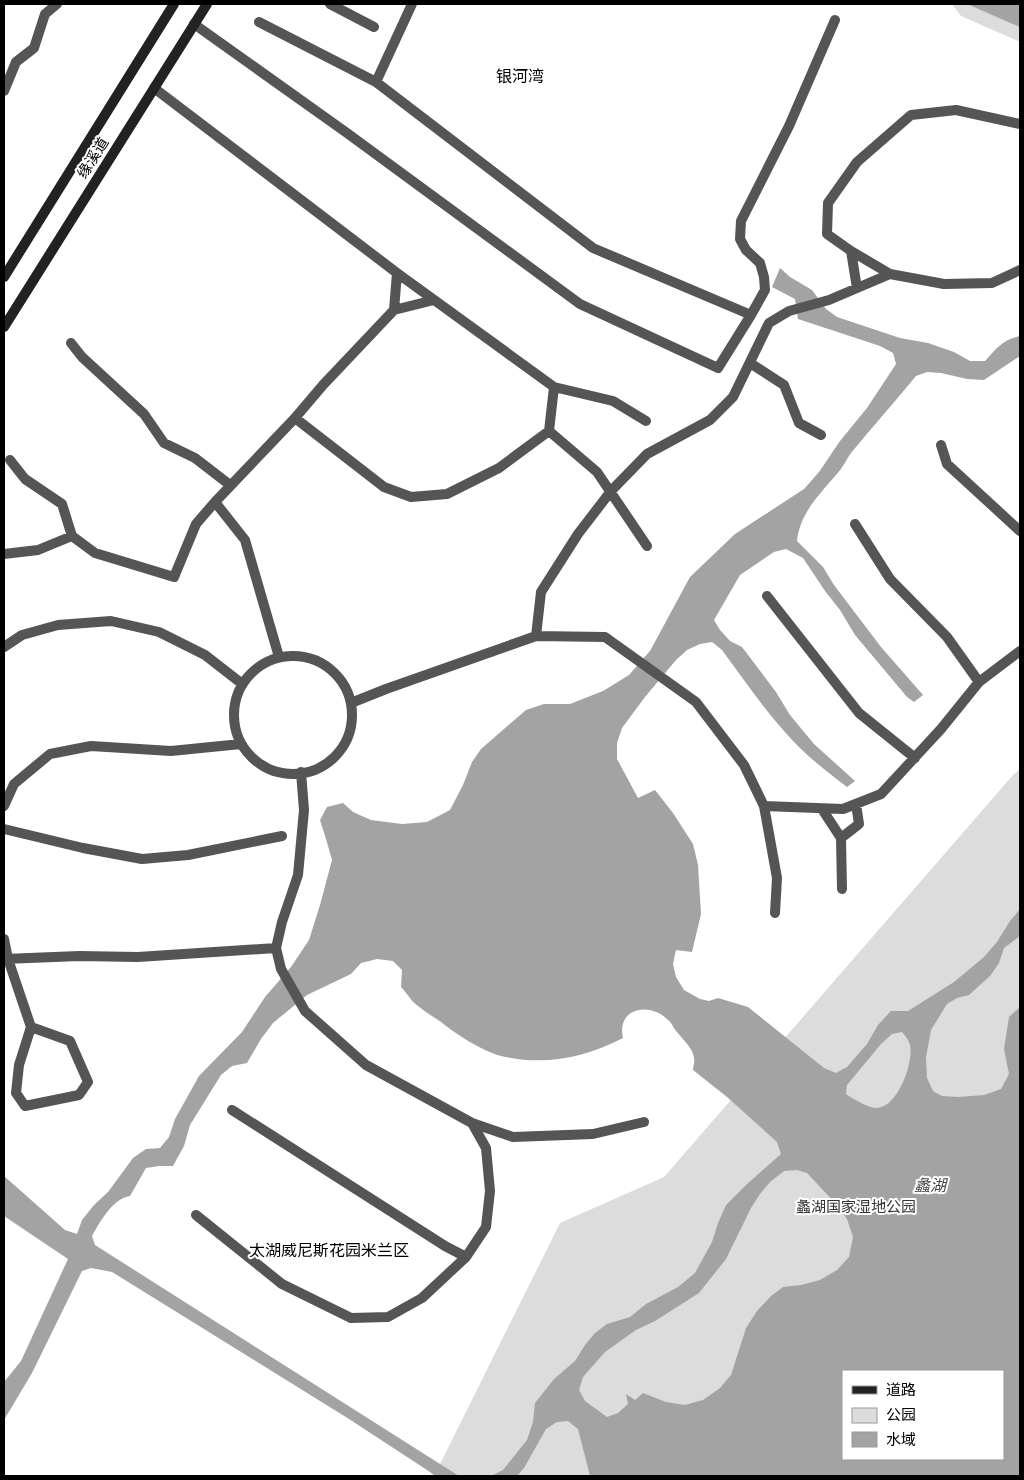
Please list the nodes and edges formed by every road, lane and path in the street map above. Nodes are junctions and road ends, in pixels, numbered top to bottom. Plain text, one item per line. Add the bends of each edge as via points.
1 (57, 4) edge
2 (174, 4) edge
3 (207, 4) edge
4 (330, 4) edge
5 (412, 4) edge
6 (835, 20) dead end
7 (259, 22) dead end
8 (194, 24) junction
9 (374, 26) dead end
10 (376, 82) junction
11 (154, 88) junction
12 (4, 92) edge
13 (1020, 124) edge
14 (851, 251) junction
15 (1020, 270) edge
16 (397, 273) junction
17 (890, 274) junction
18 (4, 277) edge
19 (858, 288) junction
20 (434, 300) junction
21 (394, 310) junction
22 (751, 315) junction
23 (4, 327) edge
24 (71, 343) dead end
25 (750, 363) junction
26 (554, 387) junction
27 (295, 418) junction
28 (646, 421) dead end
29 (549, 431) junction
30 (821, 435) dead end
31 (941, 445) dead end
32 (10, 460) dead end
33 (230, 485) junction
34 (611, 491) junction
35 (215, 502) junction
36 (855, 524) dead end
37 (1020, 531) edge
38 (72, 536) junction
39 (647, 546) dead end
40 (4, 554) edge
41 (767, 596) dead end
42 (536, 636) junction
43 (4, 648) edge
44 (1020, 651) edge
45 (279, 657) junction
46 (979, 682) junction
47 (241, 684) junction
48 (352, 703) junction
49 (241, 744) junction
50 (915, 758) junction
51 (301, 772) junction
52 (9, 782) edge
53 (856, 804) junction
54 (4, 806) edge
55 (764, 806) junction
56 (822, 810) junction
57 (4, 829) edge
58 (282, 836) dead end
59 (841, 838) junction
60 (842, 889) dead end
61 (776, 913) dead end
62 (4, 939) edge
63 (276, 948) junction
64 (6, 959) edge
65 (31, 1027) junction
66 (232, 1110) dead end
67 (644, 1122) dead end
68 (472, 1123) junction
69 (196, 1215) dead end
70 (466, 1257) junction

1 - 12 street via 45,14 34,48 16,62
2 - 18 main road, 缘溪道
3 - 8 main road, 缘溪道
4 - 9 street
5 - 10 street
6 - 22 street via 789,126 741,221 740,239 760,263 765,290
7 - 10 street
8 - 11 main road, 缘溪道
8 - 22 street via 580,304 718,368
10 - 22 street via 593,248
11 - 16 street
11 - 23 main road, 缘溪道
13 - 14 street via 956,110 911,115 858,162 828,203 827,234
14 - 17 street
14 - 19 street
15 - 17 street via 992,283 944,284
16 - 20 street
16 - 21 street
17 - 19 street
19 - 25 street via 789,311 769,323
20 - 21 street
20 - 26 street
21 - 27 street
24 - 33 street via 144,414 164,443 195,458
25 - 30 street via 784,385 799,423
25 - 34 street via 733,397 710,420 646,454
26 - 28 street via 613,401
26 - 29 street
27 - 29 street via 384,487 411,497 447,494 499,468
27 - 33 street
29 - 34 street via 597,472
31 - 37 street via 947,464
32 - 38 street via 25,479 62,504
33 - 35 street
34 - 39 street
34 - 42 street via 578,534 541,592
35 - 38 street via 196,524 174,577 95,552
35 - 45 street via 245,540
36 - 46 street via 890,579 947,637
38 - 40 street via 38,550
41 - 50 street via 859,713
42 - 48 street
42 - 55 street via 605,637 696,702 744,765
43 - 47 street via 22,636 58,625 111,621 159,632 205,655
44 - 46 street
45 - 47 street via 255,669
45 - 48 street via 302,656 325,664 342,681
46 - 50 street
47 - 49 street via 233,717
48 - 51 street via 351,731 337,755 314,771
49 - 51 street via 260,765 286,774
49 - 52 street via 171,751 91,746 50,754
50 - 53 street via 881,794
51 - 63 street via 304,810 298,875
52 - 54 street
53 - 56 street via 843,809
53 - 59 street via 859,824
55 - 56 street
55 - 61 street via 777,878
56 - 59 street
57 - 58 street via 142,859 188,855
59 - 60 street
62 - 64 street
63 - 64 street via 138,957
63 - 68 street via 281,969 305,1011 366,1065
64 - 65 street
65 - 65 street via 19,1065 16,1093 25,1106 79,1095 88,1082 70,1041
66 - 70 street
67 - 68 street via 593,1134 513,1137
68 - 70 street via 486,1148 490,1191 486,1227
69 - 70 street via 282,1284 351,1318 388,1317 422,1298

